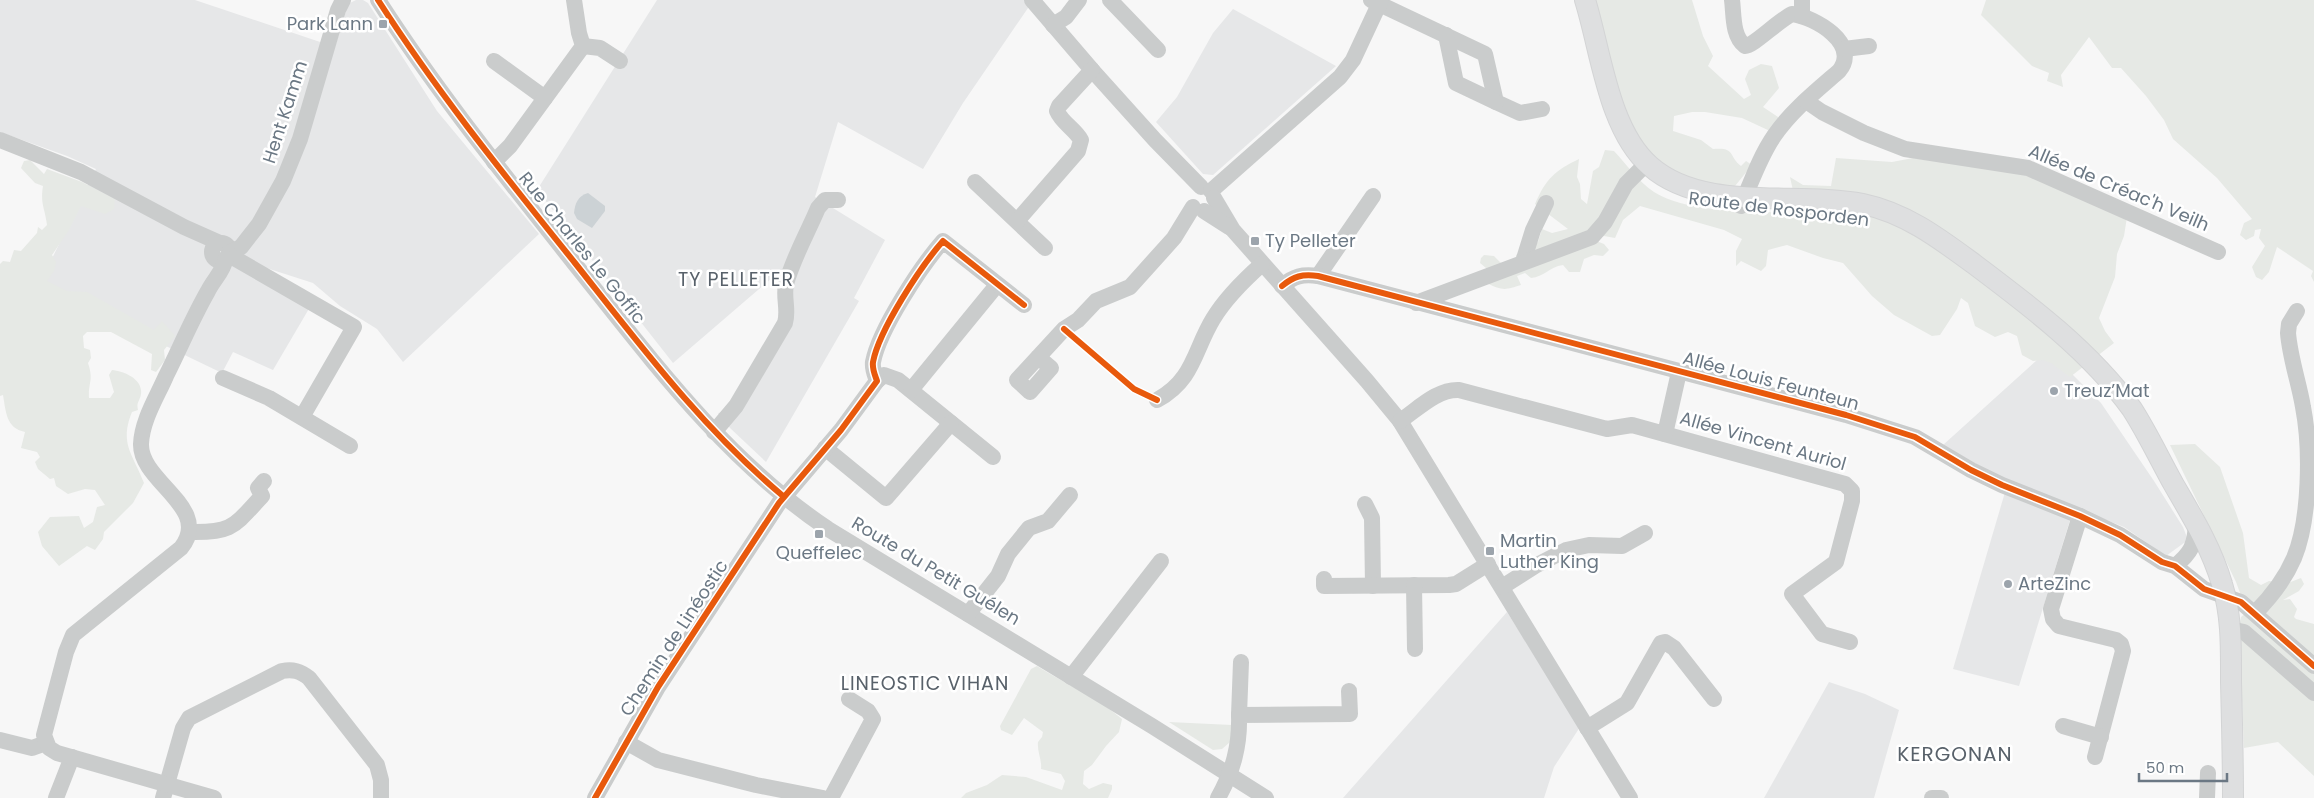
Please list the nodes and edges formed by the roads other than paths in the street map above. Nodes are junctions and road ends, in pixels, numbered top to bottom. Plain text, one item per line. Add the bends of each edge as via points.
1 (343, 0) edge
2 (378, 0) edge
3 (574, 0) edge
4 (1032, 0) edge
5 (1079, 0) edge
6 (1110, 0) edge
7 (1572, 0) edge
8 (1585, 0) edge
9 (1732, 0) edge
10 (1377, 1) edge
11 (1802, 8) edge
12 (1053, 25) junction
13 (1446, 35) junction
14 (583, 46) junction
15 (1869, 46) dead end
16 (1844, 49) junction
17 (1158, 50) dead end
18 (494, 61) dead end
19 (620, 61) dead end
20 (1092, 70) junction
21 (546, 98) junction
22 (1806, 101) junction
23 (1496, 102) junction
24 (1542, 109) dead end
25 (0, 140) edge
26 (494, 162) junction
27 (1643, 167) junction
28 (975, 182) dead end
29 (1373, 196) dead end
30 (1202, 198) junction
31 (838, 200) dead end
32 (1743, 201) junction
33 (1546, 203) dead end
34 (1017, 221) junction
35 (1045, 248) dead end
36 (222, 252) junction
37 (2218, 252) dead end
38 (1524, 262) junction
39 (1262, 264) junction
40 (1318, 276) junction
41 (997, 285) junction
42 (1282, 286) junction
43 (1416, 303) junction
44 (1024, 305) dead end
45 (2297, 310) dead end
46 (1038, 357) dead end
47 (1679, 372) junction
48 (223, 378) dead end
49 (877, 381) junction
50 (911, 390) junction
51 (1157, 400) dead end
52 (302, 417) junction
53 (1400, 421) junction
54 (951, 423) junction
55 (714, 432) junction
56 (1665, 434) junction
57 (350, 446) dead end
58 (825, 448) junction
59 (992, 457) dead end
60 (264, 481) dead end
61 (1070, 495) dead end
62 (784, 496) junction
63 (1365, 504) dead end
64 (2080, 516) junction
65 (2196, 524) junction
66 (190, 532) junction
67 (1644, 533) dead end
68 (1161, 561) dead end
69 (2215, 563) junction
70 (1488, 564) junction
71 (2175, 566) junction
72 (1414, 585) junction
73 (1372, 586) junction
74 (1324, 587) dead end
75 (1502, 587) junction
76 (2225, 595) junction
77 (2255, 613) junction
78 (968, 614) junction
79 (2230, 629) junction
80 (1850, 642) dead end
81 (1415, 649) dead end
82 (1240, 662) dead end
83 (2314, 666) edge
84 (1071, 677) junction
85 (1350, 691) dead end
86 (2314, 693) edge
87 (1714, 699) dead end
88 (849, 700) dead end
89 (1239, 715) junction
90 (2063, 726) dead end
91 (1587, 728) junction
92 (2100, 737) junction
93 (0, 740) edge
94 (626, 742) junction
95 (46, 743) junction
96 (72, 757) junction
97 (2095, 757) dead end
98 (2208, 773) dead end
99 (1229, 774) junction
100 (165, 791) edge
101 (1221, 797) edge
102 (56, 798) edge
103 (214, 798) edge
104 (381, 798) edge
105 (595, 798) edge
106 (823, 798) edge
107 (831, 798) edge
108 (1266, 798) edge
109 (1630, 798) edge
110 (1932, 798) edge
111 (1941, 798) edge
112 (2207, 798) edge
113 (2233, 798) edge

1 - 36 street, Hent Kamm via 294,154 272,202 241,247
2 - 26 street, Rue Charles Le Goffic via 436,87
3 - 14 street
4 - 12 street
5 - 12 street via 1066,17
6 - 17 street
7 - 27 main road, Route de Rosporden via 1612,131 1623,152
8 - 27 main road, Route de Rosporden via 1614,104
9 - 11 street via 1738,38 1745,46 1753,44 1768,29
10 - 13 street
10 - 30 street via 1353,60 1340,77
11 - 16 street via 1831,32
12 - 20 street
13 - 23 street via 1485,54
13 - 23 street via 1456,83
14 - 19 street via 600,48
14 - 21 street
15 - 16 street
16 - 22 street via 1846,54 1842,67
18 - 21 street
20 - 30 street via 1180,166 1183,178
20 - 34 street via 1057,111 1060,118 1078,134 1081,140 1078,151
21 - 26 street
22 - 32 street via 1772,138
22 - 37 street, Allée de Créac'h Veilh via 1822,112 1893,145 2028,168
23 - 24 street via 1520,113
25 - 36 street via 81,172 184,227
26 - 55 street, Rue Charles Le Goffic via 659,369
27 - 32 main road, Route de Rosporden via 1684,186
27 - 38 street via 1626,184 1605,222 1592,237
28 - 34 street
29 - 40 street
30 - 39 street
30 - 46 street via 1174,238 1130,287 1096,301
31 - 55 street via 825,200 818,208 787,282 786,323 736,406
32 - 65 main road, Route de Rosporden via 1864,204 1900,216 1937,237 2014,295 2097,368 2135,414
33 - 38 street via 1533,230
34 - 35 street
36 - 52 street via 354,327
36 - 66 street via 223,269 182,341 152,407 142,441 144,460 183,509
38 - 43 street
39 - 42 street
39 - 51 street via 1210,323 1197,356 1180,381
40 - 42 street, Allée Louis Feunteun via 1295,276
40 - 43 street, Allée Louis Feunteun
41 - 44 street
41 - 49 street via 943,241 920,270 887,328 873,362
41 - 50 street
42 - 53 street
43 - 47 street, Allée Louis Feunteun
45 - 77 street via 2288,333 2307,433 2304,512 2294,559
47 - 56 street, Allée Vincent Auriol
47 - 64 street, Allée Louis Feunteun via 1846,415 1915,437 2002,485
48 - 52 street
49 - 50 street via 888,375
49 - 58 street, Chemin de Linéostic
50 - 54 street
52 - 57 street
53 - 56 street, Allée Vincent Auriol via 1440,393 1453,390 1607,429 1632,425
53 - 70 street
54 - 58 street via 886,498
54 - 59 street
55 - 62 street, Rue Charles Le Goffic
56 - 80 street, Allée Vincent Auriol via 1838,480 1850,488 1852,501 1836,562 1792,594 1822,634
58 - 62 street, Chemin de Linéostic
60 - 66 street via 258,488 262,496 228,528 214,532
61 - 78 street via 1048,521 1029,528
62 - 78 street, Route du Petit Guélen via 828,529
62 - 94 street, Chemin de Linéostic via 674,662
63 - 73 street via 1372,518
64 - 71 street, Allée Louis Feunteun via 2120,535 2162,562
64 - 92 street via 2051,615 2059,626 2116,640 2123,648
65 - 69 main road, Route de Rosporden
65 - 71 street via 2192,549
66 - 95 street via 182,548 73,635 45,723
67 - 75 street via 1622,546 1589,545 1566,550
68 - 84 street
69 - 71 street
69 - 76 main road, Route de Rosporden
70 - 72 street via 1456,584
70 - 75 street
71 - 76 street, Allée Louis Feunteun via 2204,589
72 - 73 street
72 - 81 street
73 - 74 street
75 - 91 street
76 - 77 street, Allée Louis Feunteun
76 - 79 main road, Route de Rosporden
77 - 83 street, Allée Louis Feunteun
78 - 84 street, Route du Petit Guélen
79 - 86 street via 2244,632
79 - 113 main road, Route de Rosporden
82 - 89 street
84 - 99 street, Route du Petit Guélen
85 - 89 street via 1350,714
87 - 91 street via 1670,643 1665,642 1627,703
88 - 107 street via 868,711 872,719
89 - 99 street via 1239,743
90 - 92 street
91 - 109 street
92 - 97 street
93 - 95 street via 32,748
94 - 105 street, Chemin de Linéostic
94 - 106 street, Chemin de Linéostic via 658,760 756,786
95 - 96 street via 57,753
96 - 100 street
96 - 102 street
98 - 112 street
99 - 101 street
99 - 108 street, Route du Petit Guélen
100 - 103 street
100 - 104 street via 183,728 189,718 282,671 290,670 300,672 314,683 371,756 380,772
110 - 111 street

